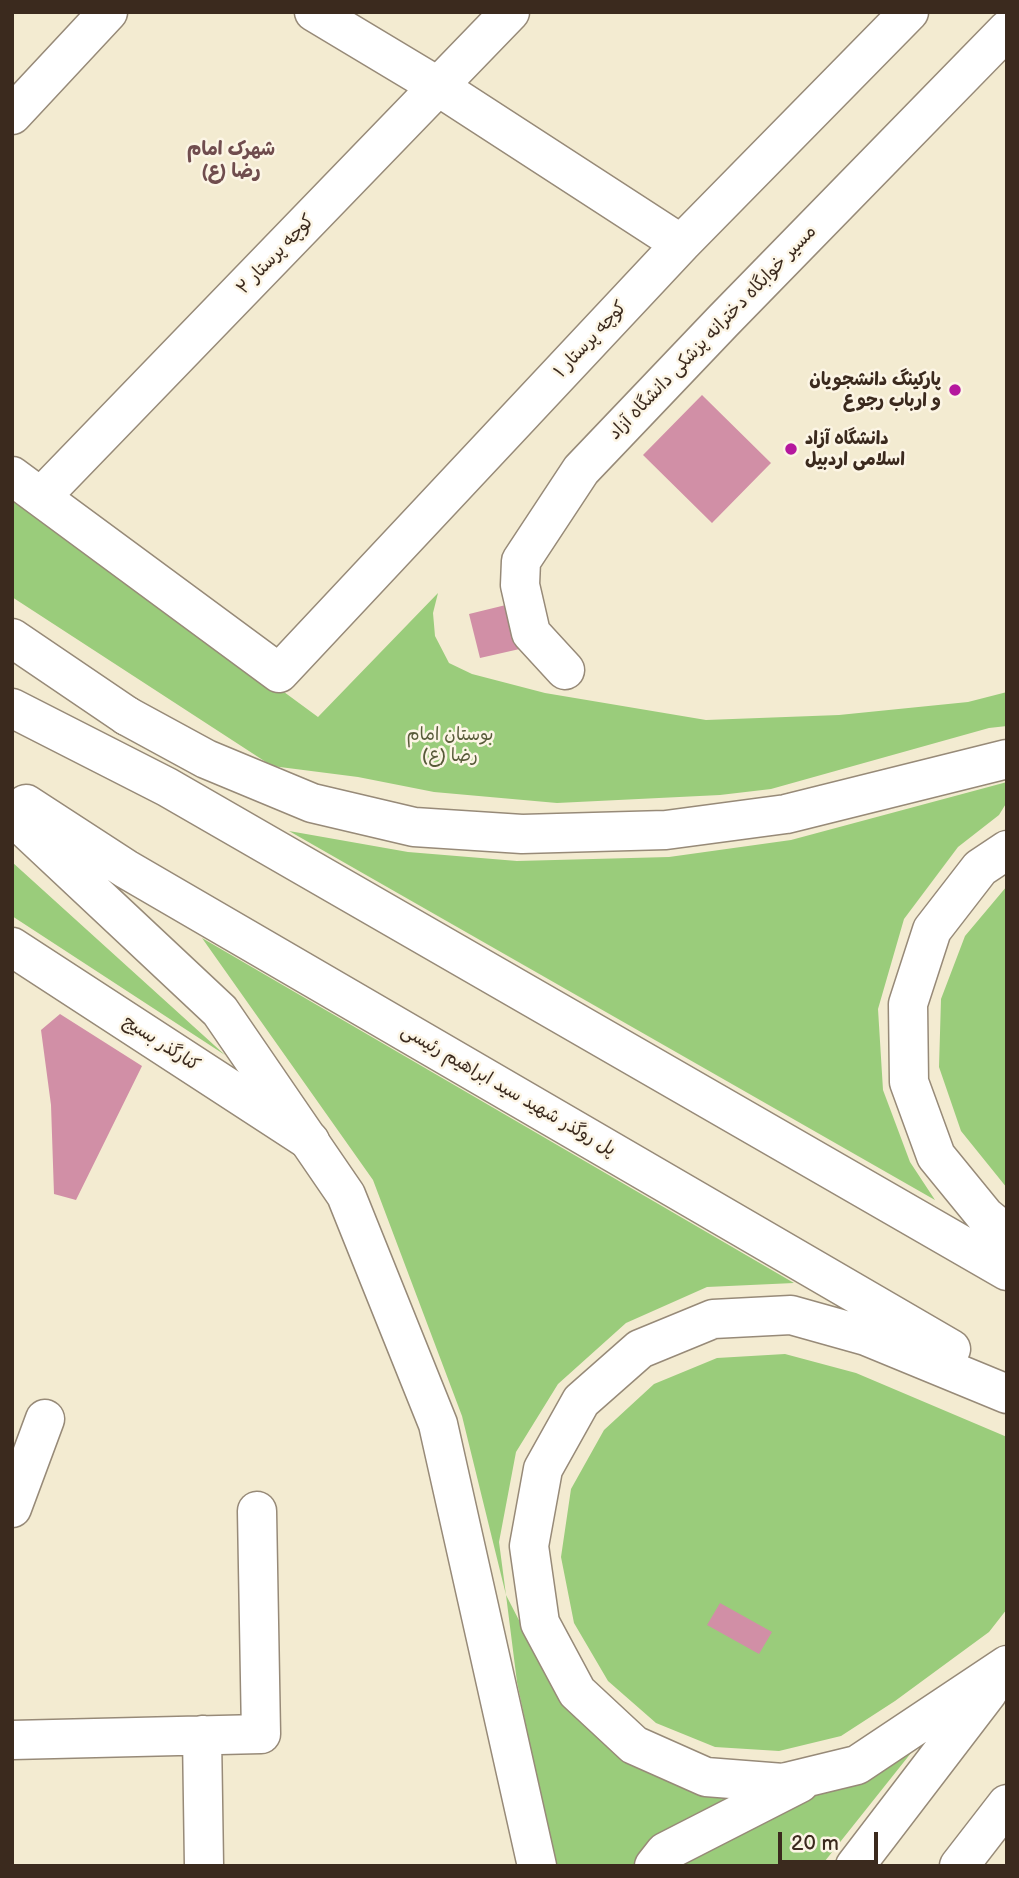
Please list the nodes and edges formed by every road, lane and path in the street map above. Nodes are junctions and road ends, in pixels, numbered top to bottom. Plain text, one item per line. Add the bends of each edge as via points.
1 (108, 12) edge
2 (314, 12) edge
3 (510, 12) edge
4 (909, 12) edge
5 (1007, 30) edge
6 (439, 87) junction
7 (12, 115) edge
8 (681, 244) junction
9 (27, 487) edge
10 (12, 639) edge
11 (565, 670) dead end
12 (12, 708) edge
13 (1007, 759) edge
14 (12, 795) edge
15 (12, 816) edge
16 (1007, 850) edge
17 (12, 947) edge
18 (310, 1141) junction
19 (1007, 1234) edge
20 (1007, 1271) edge
21 (1007, 1382) edge
22 (1007, 1394) edge
23 (45, 1419) dead end
24 (12, 1507) edge
25 (257, 1511) dead end
26 (1007, 1667) edge
27 (202, 1735) junction
28 (12, 1740) edge
29 (817, 1774) junction
30 (1007, 1804) edge
31 (204, 1866) edge
32 (537, 1866) edge
33 (654, 1866) edge
34 (855, 1866) edge
35 (959, 1866) edge

1 - 7 main road
2 - 6 main road
3 - 6 main road, کوچه پرستار ۲
4 - 8 main road, کوچه پرستار ۱
5 - 11 main road, مسیر خوابگاه دخترانه پزشکی دانشگاه آزاد via 581,470 521,561 520,585 531,633
6 - 8 main road
6 - 9 main road, کوچه پرستار ۲
8 - 9 main road, کوچه پرستار ۱ via 279,673
10 - 13 main road via 127,716 206,759 312,803 414,827 522,834 666,830 786,814
12 - 20 main road via 167,787
14 - 21 main road, پل روگذر شهید سید ابراهیم رئیسی via 126,869
15 - 18 main road via 220,1010
16 - 19 main road via 980,868 932,930 908,1004 909,1082 936,1156 985,1216
17 - 18 main road, کنارگذر بسیج
18 - 32 main road via 346,1195 438,1424
22 - 29 main road via 866,1336 791,1315 713,1319 640,1349 581,1401 543,1469 529,1546 536,1597 540,1623 577,1692 634,1745 706,1777 783,1783
23 - 24 main road
25 - 27 main road via 261,1734
26 - 29 main road via 857,1765
26 - 34 main road
27 - 28 main road
27 - 31 main road
29 - 33 main road via 665,1852
30 - 35 main road

